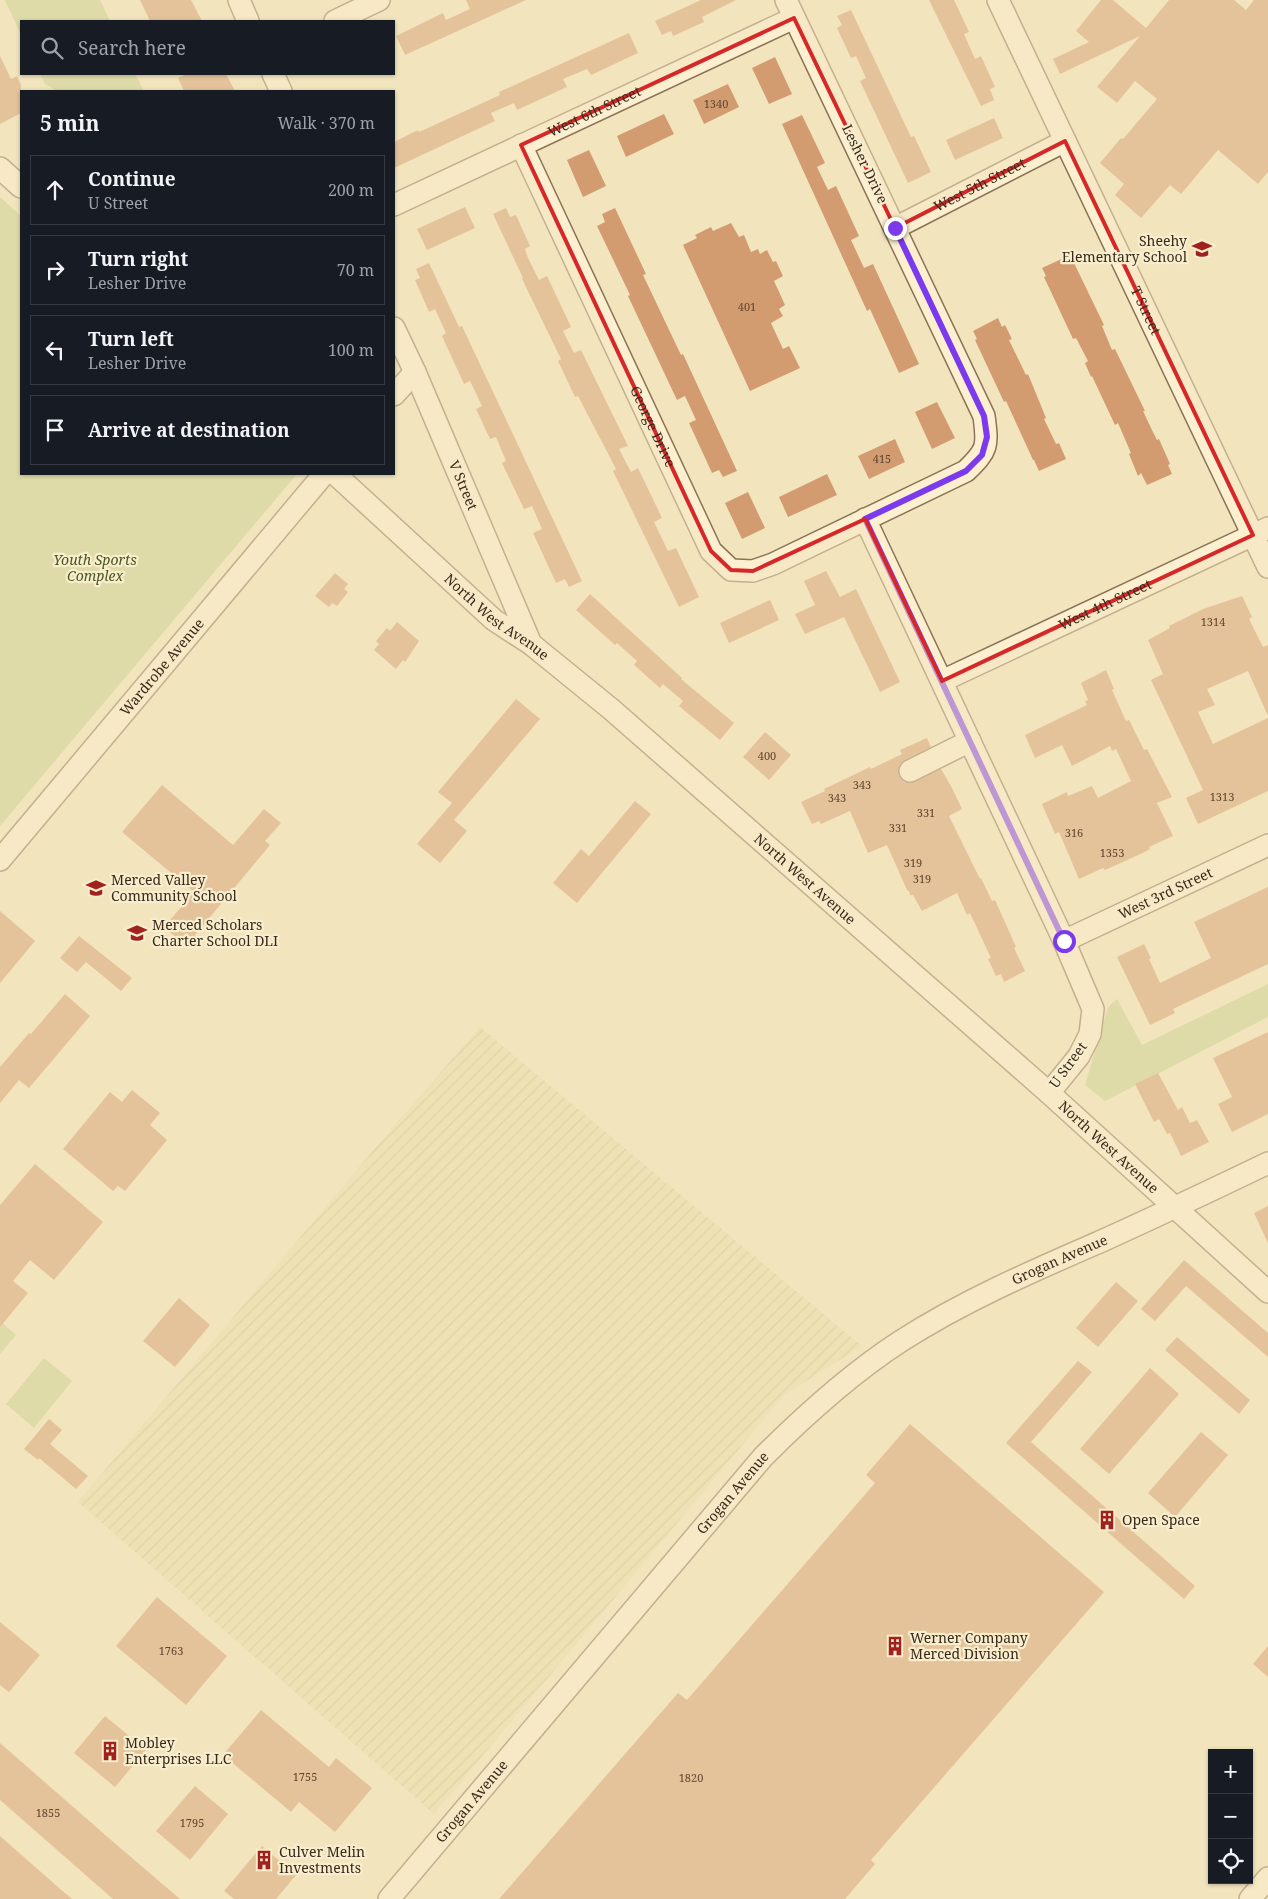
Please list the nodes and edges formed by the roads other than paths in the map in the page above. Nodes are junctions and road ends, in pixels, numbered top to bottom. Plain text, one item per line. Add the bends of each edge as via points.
1 (238, 0) edge
2 (379, 0) edge
3 (998, 0) edge
4 (790, 9) edge
5 (248, 20) edge
6 (337, 20) edge
7 (273, 75) edge
8 (281, 90) edge
9 (1064, 141) junction
10 (521, 145) junction
11 (0, 168) edge
12 (20, 186) edge
13 (395, 205) edge
14 (895, 228) junction
15 (395, 330) edge
16 (415, 372) junction
17 (395, 394) edge
18 (323, 475) edge
19 (336, 475) edge
20 (865, 519) junction
21 (1260, 532) edge
22 (1268, 567) edge
23 (531, 644) junction
24 (942, 682) junction
25 (970, 741) junction
26 (910, 771) dead end
27 (1268, 844) edge
28 (0, 860) edge
29 (1064, 941) junction
30 (1049, 1093) junction
31 (1268, 1163) edge
32 (1175, 1208) junction
33 (1268, 1292) edge
34 (1268, 1878) edge
35 (389, 1899) edge
36 (1250, 1899) edge

1 - 5 street
2 - 6 street
3 - 9 street, T Street
4 - 10 street, West 6th Street
4 - 14 street, Lesher Drive
7 - 8 street
9 - 14 street, West 5th Street
9 - 21 street, T Street
10 - 13 street, West 6th Street
10 - 20 street, George Drive via 710,551 731,570 753,571
11 - 12 street
14 - 20 street, Lesher Drive via 984,416 987,437 982,455 966,471
15 - 16 street, V Street
16 - 17 street
16 - 23 street, V Street
18 - 28 street, Wardrobe Avenue
19 - 23 street, North West Avenue via 494,620
20 - 24 street, U Street
21 - 22 street, T Street
21 - 24 street, West 4th Street
23 - 30 street, North West Avenue via 618,715
24 - 25 street, U Street
25 - 26 street
25 - 29 street, U Street
27 - 29 street, West 3rd Street
29 - 30 street, U Street via 1093,1009 1090,1034 1078,1056
30 - 32 street, North West Avenue
31 - 32 street, Grogan Avenue
32 - 33 street, North West Avenue
32 - 35 street, Grogan Avenue via 961,1306 896,1345 826,1397 763,1458
34 - 36 street

